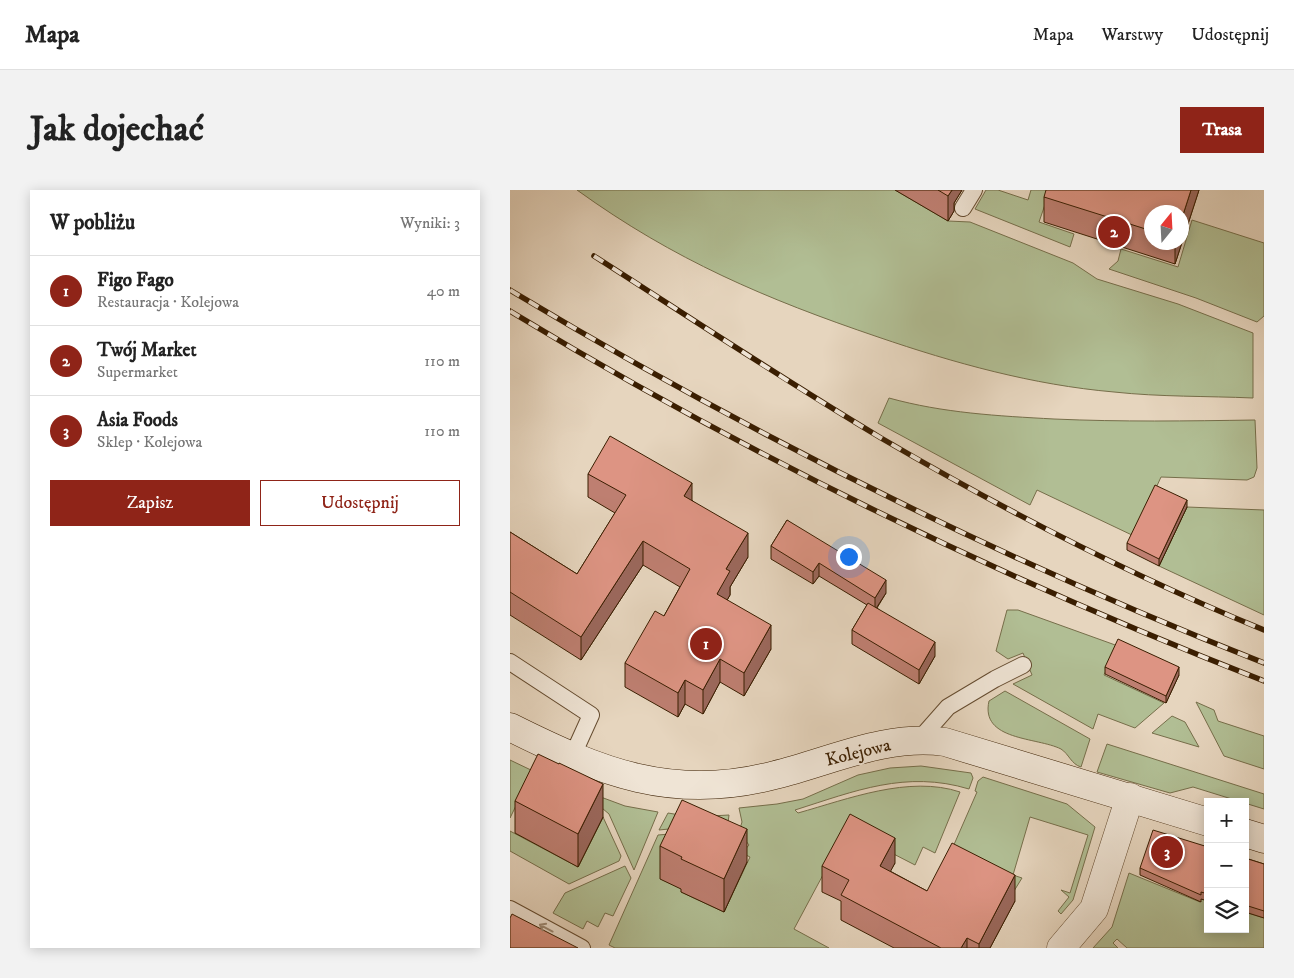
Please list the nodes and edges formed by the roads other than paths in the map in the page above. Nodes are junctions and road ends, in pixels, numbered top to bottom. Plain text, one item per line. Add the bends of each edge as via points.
1 (974, 190) edge
2 (964, 208) dead end
3 (510, 662) edge
4 (1023, 665) dead end
5 (510, 727) edge
6 (918, 741) junction
7 (572, 757) junction
8 (1130, 797) junction
9 (1204, 821) edge
10 (1249, 834) edge
11 (1264, 839) edge
12 (510, 909) edge
13 (582, 948) edge
14 (1061, 948) edge

1 - 2 lane
3 - 7 lane via 591,715
4 - 6 lane via 948,707
5 - 7 street, Kolejowa
6 - 7 street, Kolejowa via 845,752 734,785 700,787 664,785
6 - 8 street, Kolejowa via 955,744
8 - 9 street, Kolejowa
8 - 14 street via 1094,909
10 - 11 street
13 -> 12 lane

